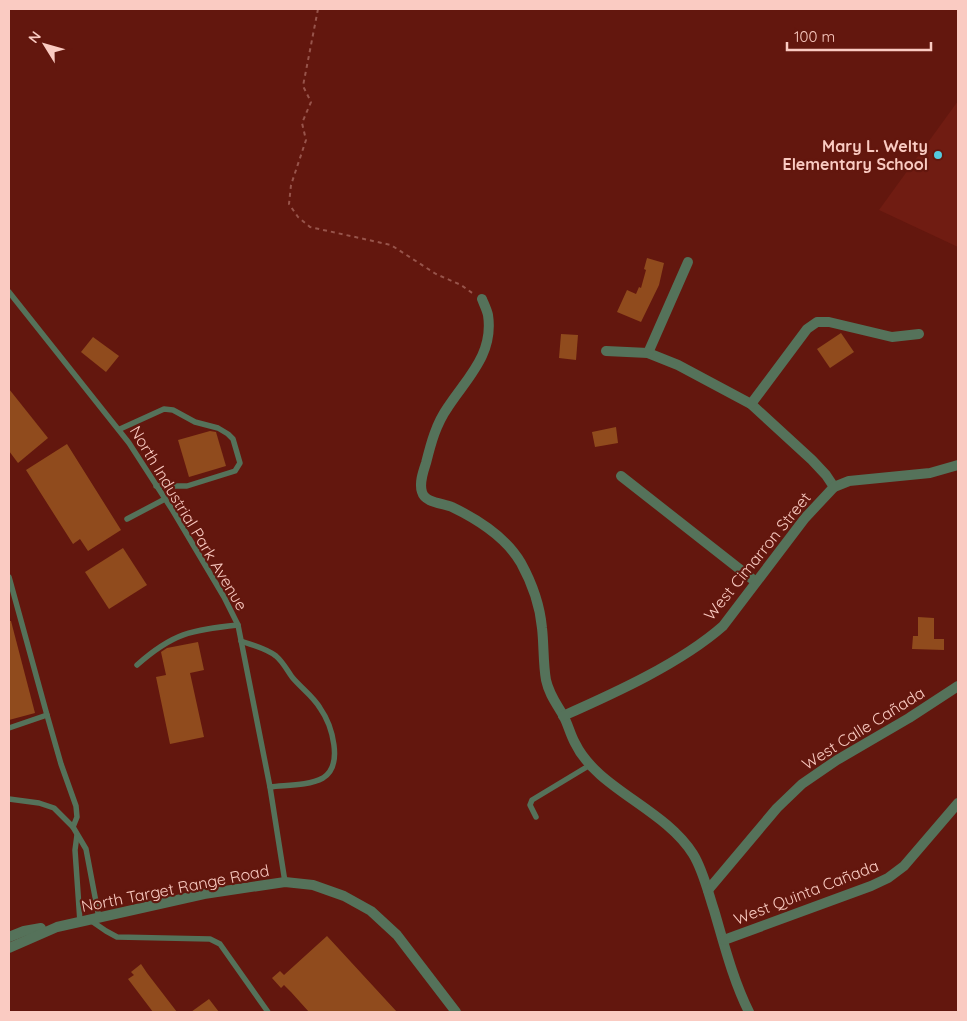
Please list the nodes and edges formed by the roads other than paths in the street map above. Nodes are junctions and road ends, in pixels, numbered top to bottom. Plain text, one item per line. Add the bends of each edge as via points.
1 (688, 262) dead end
2 (9, 292) edge
3 (482, 299) road end
4 (919, 334) dead end
5 (606, 351) dead end
6 (648, 353) junction
7 (751, 404) junction
8 (120, 429) junction
9 (958, 465) edge
10 (621, 476) dead end
11 (156, 486) junction
12 (834, 487) junction
13 (165, 499) junction
14 (127, 519) dead end
15 (9, 577) edge
16 (756, 582) junction
17 (238, 625) junction
18 (241, 641) junction
19 (137, 665) dead end
20 (958, 686) edge
21 (47, 715) junction
22 (563, 716) junction
23 (9, 728) edge
24 (590, 765) junction
25 (270, 787) junction
26 (9, 799) edge
27 (958, 803) edge
28 (536, 817) dead end
29 (73, 827) junction
30 (77, 835) junction
31 (285, 882) junction
32 (708, 890) junction
33 (90, 920) junction
34 (57, 927) junction
35 (24, 931) junction
36 (9, 933) edge
37 (9, 937) edge
38 (724, 940) junction
39 (9, 948) edge
40 (268, 1012) edge
41 (456, 1012) edge
42 (749, 1012) edge

1 - 6 street
2 - 8 lane, North Industrial Park Avenue
3 - 22 street via 488,315 485,353 435,431 421,490 429,500 450,506 476,520 505,542 521,564 536,596 546,680 552,699
4 - 7 street via 892,338 829,322 817,322 807,330
5 - 6 street
6 - 7 street via 678,365
7 - 12 street via 812,460
8 - 11 lane, North Industrial Park Avenue
8 - 11 lane via 164,409 218,428 233,439 240,463 235,471 187,486
9 - 12 street, West Cimarron Street via 930,472 849,481
10 - 16 street
11 - 13 lane, North Industrial Park Avenue
12 - 16 street, West Cimarron Street via 805,518
13 - 14 lane
13 - 17 lane, North Industrial Park Avenue
15 - 21 lane
16 - 22 street, West Cimarron Street via 723,626 707,640 604,698
17 - 18 lane, North Industrial Park Avenue
17 - 19 lane via 196,630 171,639
18 - 25 lane, North Industrial Park Avenue
18 - 25 lane via 276,656 320,707 332,738 334,759 331,771 322,778 301,784
20 - 32 street, West Calle Cañada via 802,784 776,808
21 - 23 lane
21 - 29 lane via 76,806 77,817
22 - 24 street via 575,744
24 - 28 lane via 532,800 530,805
24 - 32 street via 670,827 694,855
25 - 31 lane, North Industrial Park Avenue
26 - 29 lane via 54,808
27 - 38 street, West Quinta Cañada via 904,866 888,878
29 - 30 lane
30 - 33 lane via 75,850
30 - 33 lane via 86,848
31 - 33 street, North Target Range Road via 204,894
31 - 41 street, North Target Range Road via 313,885 344,896 371,911 397,935
32 - 38 street
33 - 34 street, North Target Range Road
33 - 40 lane via 117,937 194,937 220,944
34 - 35 street, North Target Range Road
34 - 39 street, North Target Range Road
35 - 36 street
35 - 37 street, North Target Range Road
38 - 42 street

